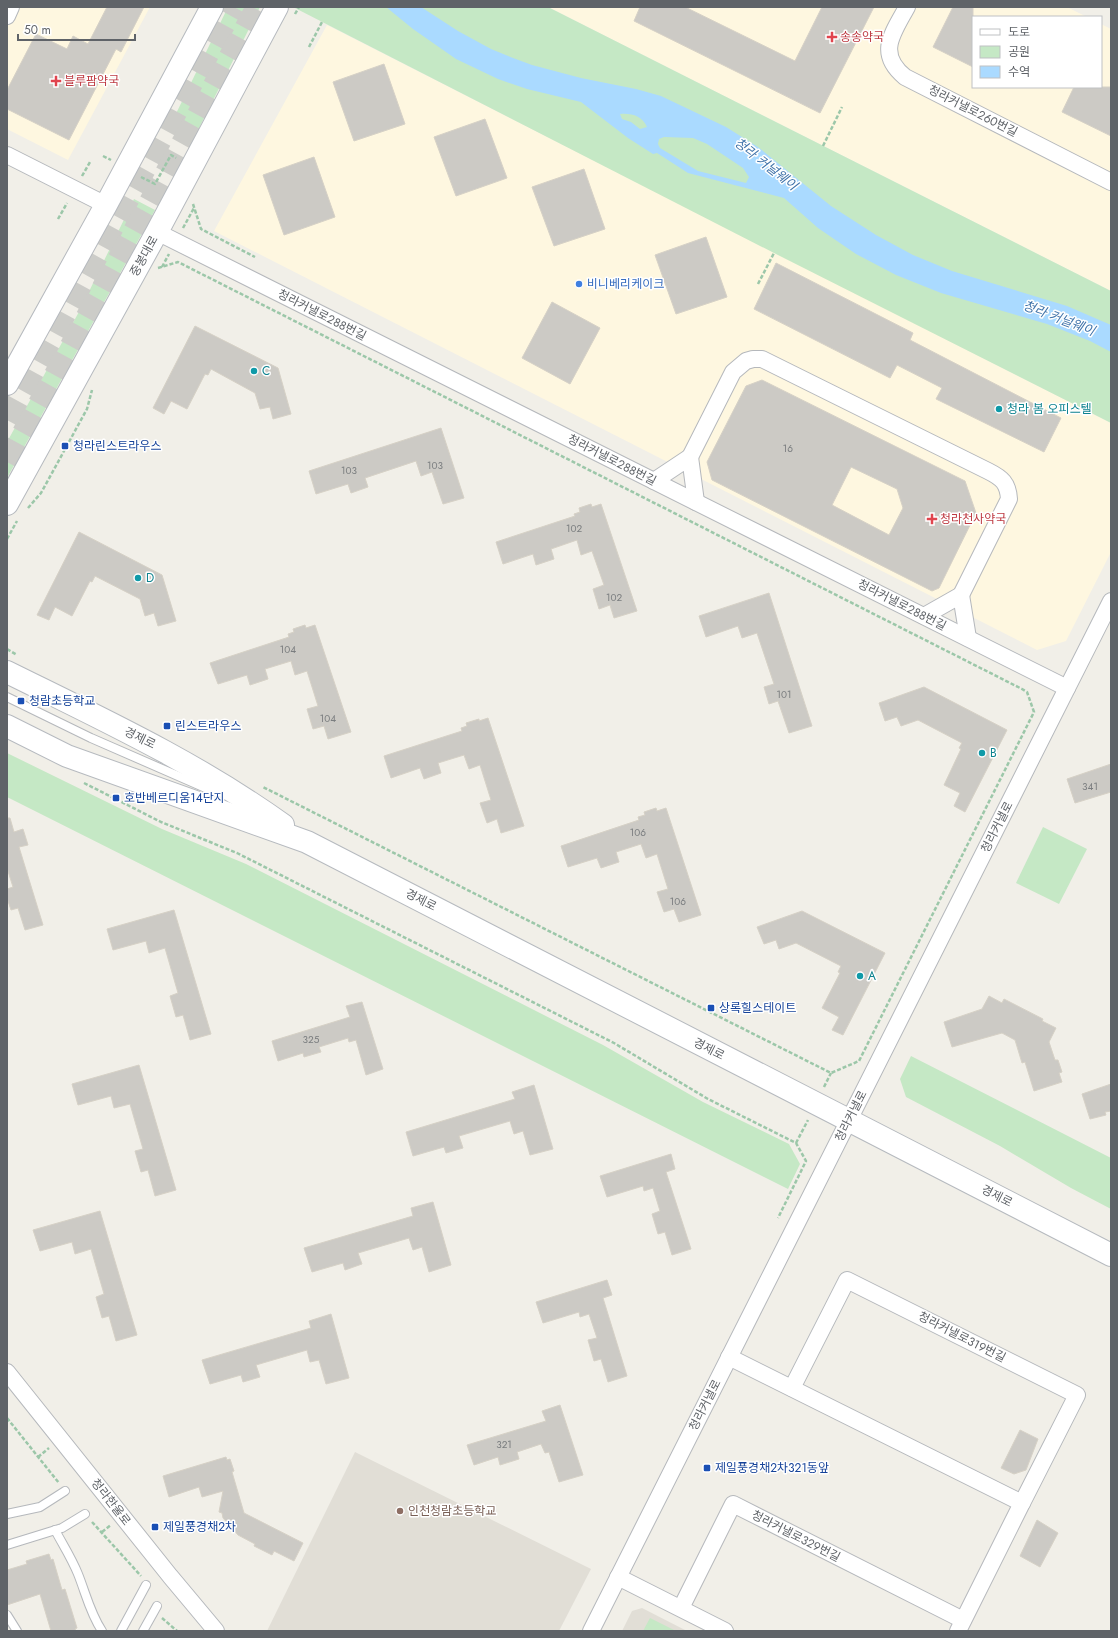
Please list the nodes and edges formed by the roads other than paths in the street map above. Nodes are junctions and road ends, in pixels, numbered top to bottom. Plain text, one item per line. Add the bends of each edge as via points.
1 (11, 7) edge
2 (212, 7) edge
3 (907, 7) edge
4 (282, 10) edge
5 (7, 16) edge
6 (7, 155) edge
7 (1111, 182) edge
8 (106, 205) junction
9 (157, 232) junction
10 (7, 384) edge
11 (690, 457) junction
12 (654, 480) junction
13 (696, 502) junction
14 (7, 504) edge
15 (962, 595) junction
16 (1111, 601) edge
17 (924, 616) junction
18 (968, 638) junction
19 (14, 664) edge
20 (1067, 688) junction
21 (7, 697) edge
22 (7, 726) edge
23 (273, 818) junction
24 (307, 842) junction
25 (849, 1120) junction
26 (1111, 1255) edge
27 (729, 1357) junction
28 (7, 1372) edge
29 (792, 1388) junction
30 (65, 1491) road end
31 (1022, 1503) junction
32 (7, 1514) edge
33 (85, 1514) road end
34 (55, 1530) junction
35 (7, 1545) edge
36 (992, 1561) joint
37 (618, 1577) junction
38 (146, 1586) road end
39 (157, 1606) road end
40 (681, 1608) junction
41 (7, 1615) edge
42 (960, 1626) edge
43 (17, 1631) edge
44 (102, 1631) edge
45 (121, 1631) edge
46 (143, 1631) edge
47 (216, 1631) edge
48 (591, 1631) edge
49 (725, 1631) edge

1 - 5 street
2 - 8 main road
3 - 7 street, 청라커낼로260번길 via 888,47 896,69 905,77
4 - 9 main road, 중봉대로
6 - 8 street
8 - 10 main road
9 - 12 street, 청라커낼로288번길
9 - 14 main road, 중봉대로
11 - 12 street
11 - 13 street
11 - 15 street via 733,372 746,361 762,359 993,474 1006,483 1009,499
12 - 13 street, 청라커낼로288번길
13 - 17 street, 청라커낼로288번길
15 - 17 street
15 - 18 street
16 - 20 street, 청라커낼로
17 - 18 street, 청라커낼로288번길
18 - 20 street, 청라커낼로288번길
19 - 23 main road, 경제로 via 222,784
20 - 25 street, 청라커낼로
21 - 23 lane via 91,738
22 - 24 main road, 경제로 via 67,756
23 - 24 main road, 경제로
24 - 25 main road, 경제로
25 - 26 main road, 경제로
25 - 27 street, 청라커낼로
27 - 29 street
27 - 37 street, 청라커낼로
28 - 47 street, 청라한울로
29 - 31 street
29 - 31 street, 청라커낼로319번길 via 847,1280 854,1283 1076,1395
30 - 32 lane via 40,1508
31 - 36 street, 청라커낼로319번길
33 - 34 lane
34 - 35 lane
34 - 44 lane via 72,1561 90,1609
36 - 42 street, 청라커낼로329번길
37 - 40 street
37 - 48 street, 청라커낼로
38 - 45 lane
39 - 46 lane
40 - 42 street, 청라커낼로329번길 via 733,1504
40 - 49 street
41 - 43 lane

